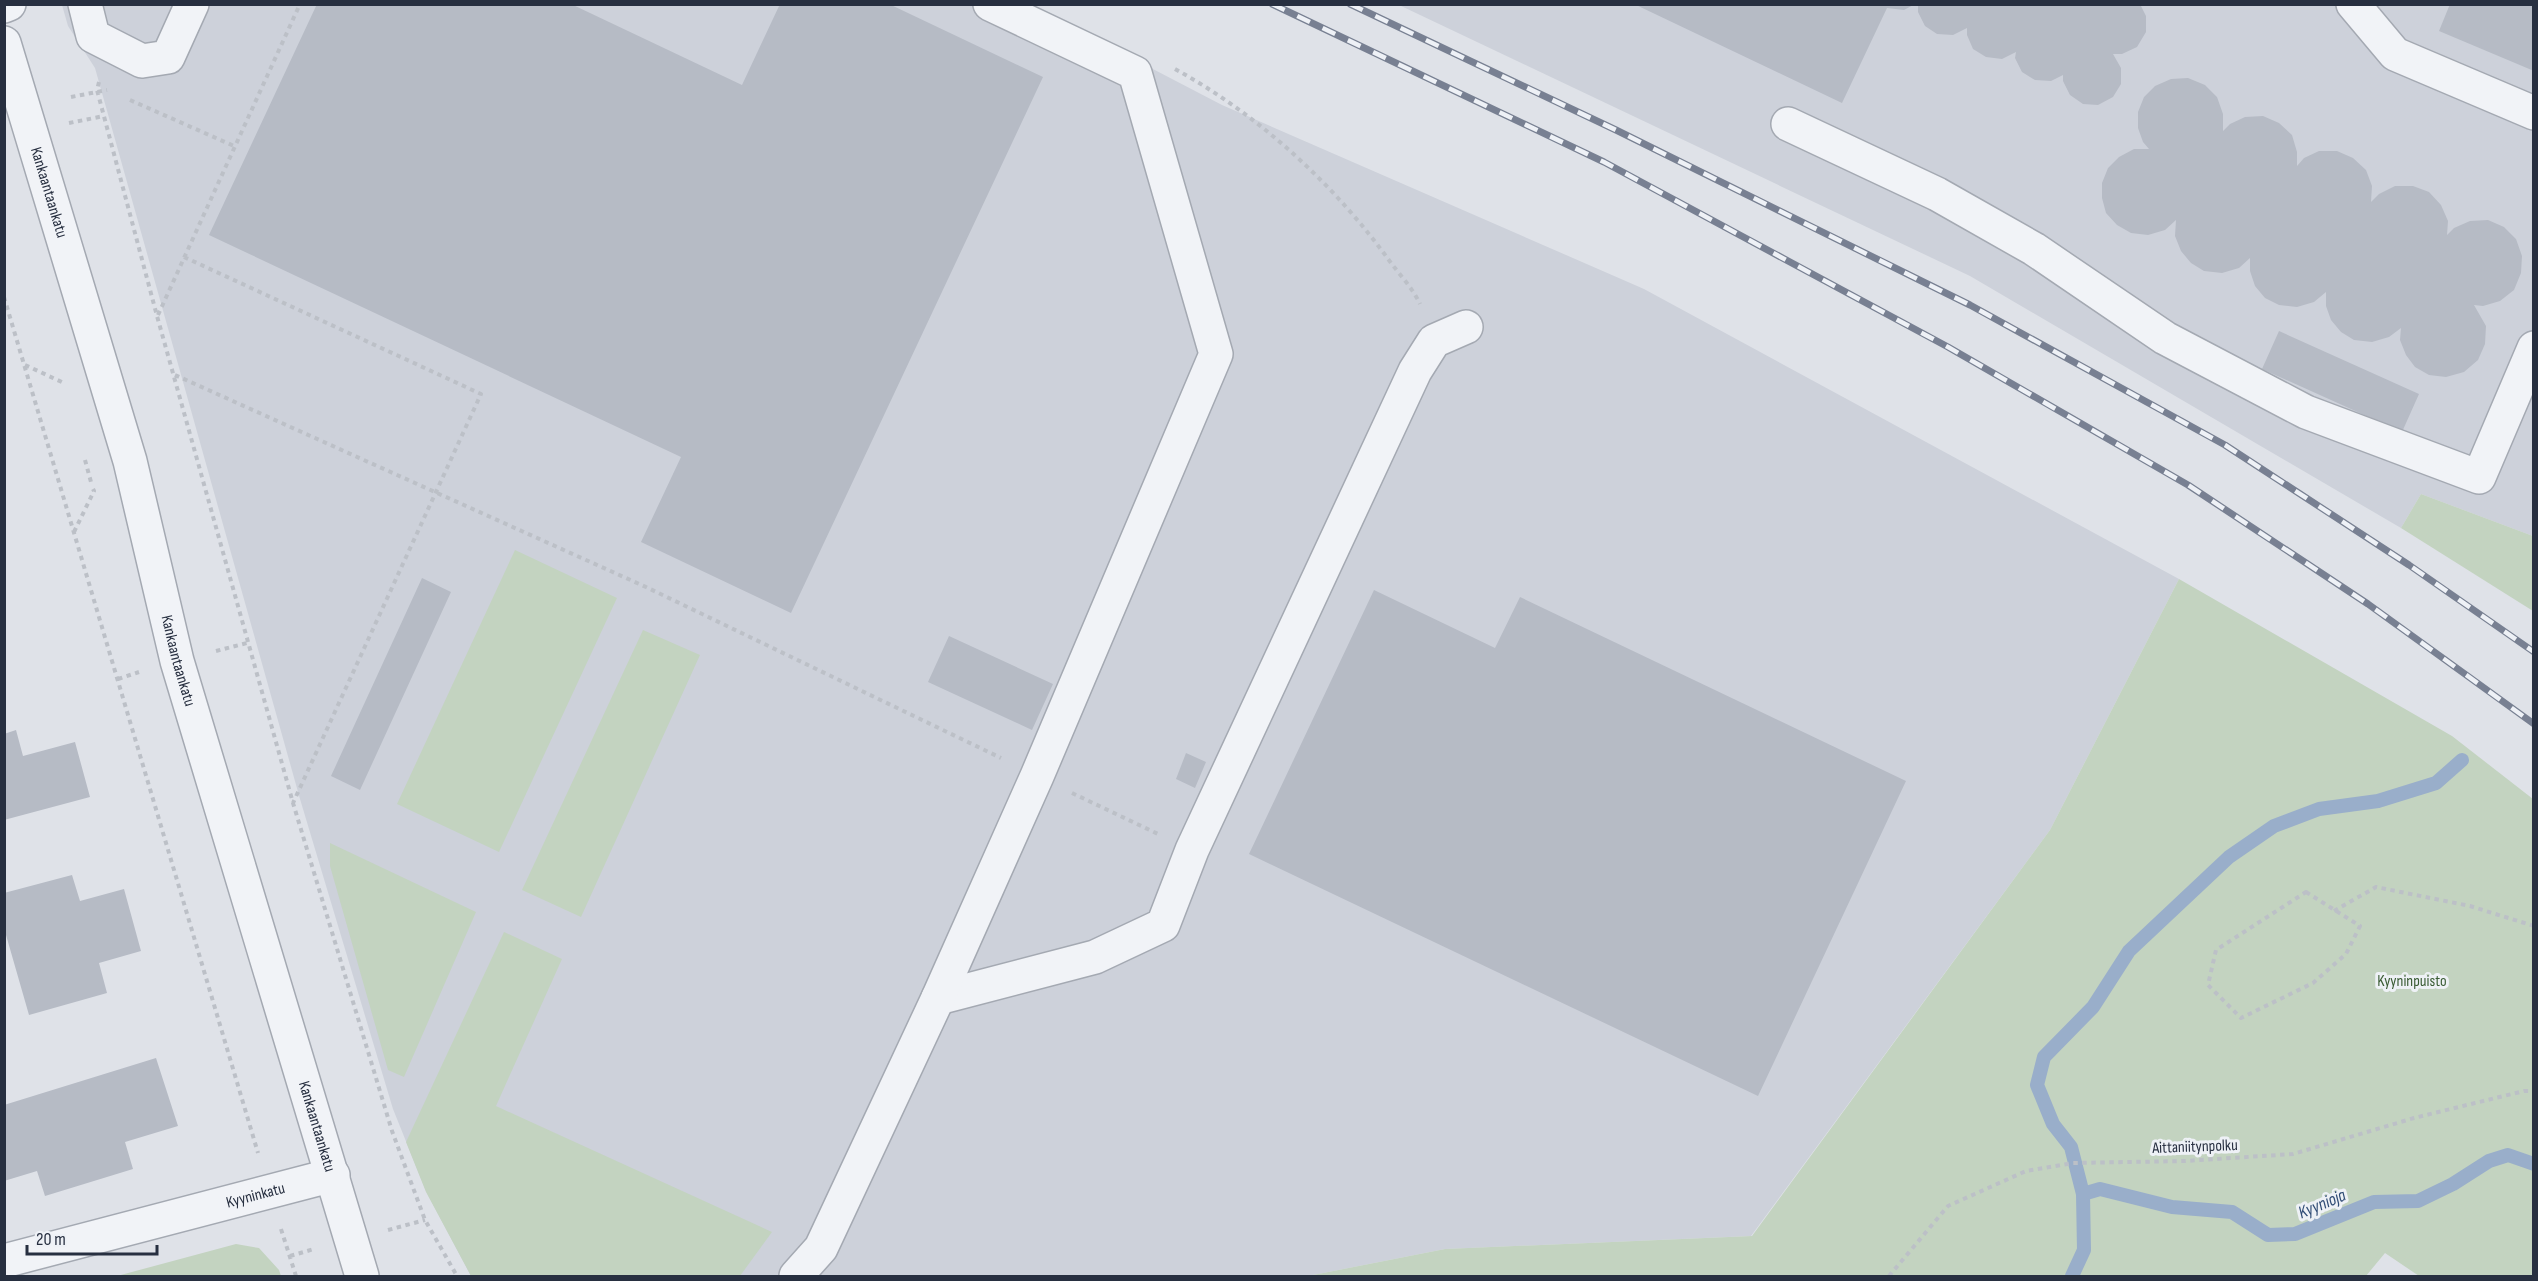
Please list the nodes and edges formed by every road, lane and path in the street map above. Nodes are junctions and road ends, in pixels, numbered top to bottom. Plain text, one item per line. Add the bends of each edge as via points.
1 (85, 4) edge
2 (192, 4) edge
3 (300, 4) edge
4 (990, 4) edge
5 (2353, 4) edge
6 (4, 43) edge
7 (107, 43) junction
8 (1169, 66) dead end
9 (97, 90) junction
10 (115, 94) dead end
11 (71, 97) dead end
12 (126, 98) dead end
13 (2534, 113) edge
14 (104, 116) junction
15 (77, 122) dead end
16 (1788, 124) dead end
17 (234, 146) junction
18 (184, 257) junction
19 (4, 297) edge
20 (157, 316) junction
21 (1466, 327) dead end
22 (1434, 341) junction
23 (2534, 348) edge
24 (25, 365) junction
25 (174, 375) junction
26 (67, 392) dead end
27 (84, 457) dead end
28 (436, 491) junction
29 (74, 532) junction
30 (1037, 776) junction
31 (292, 803) junction
32 (1192, 850) junction
33 (2334, 911) junction
34 (2534, 926) edge
35 (938, 998) junction
36 (2534, 1091) edge
37 (333, 1175) junction
38 (270, 1192) junction
39 (4, 1262) edge
40 (296, 1276) edge
41 (362, 1276) edge
42 (457, 1276) edge
43 (796, 1276) edge
44 (1889, 1276) edge

1 - 7 street via 93,36
2 - 7 street via 168,57 142,61
3 - 17 path
4 - 30 street via 1135,72 1216,354
5 - 13 street via 2395,54
6 - 37 street, Kankaantaankatu via 130,461 177,661
7 - 9 path
8 - 22 path via 1210,88 1281,142 1365,227 1419,301
9 - 10 path
9 - 11 path
9 - 14 path
12 - 17 path
14 - 15 path
14 - 20 path
16 - 23 street via 1937,194 2034,249 2165,338 2306,412 2479,477
17 - 18 path
18 - 20 path
18 - 28 path via 481,394
19 - 24 path
20 - 25 path
21 - 22 street
22 - 32 street via 1415,370
24 - 26 path via 64,381
24 - 29 path
25 - 28 path
25 - 31 path
27 - 29 path via 94,492
28 - 30 path via 646,587
28 - 31 path
29 - 38 path
30 - 32 path
30 - 35 street
31 - 42 path via 392,1131 425,1220
32 - 35 street via 1163,925 1095,957
33 - 33 path via 2306,891 2216,950 2208,986 2241,1018 2313,983 2346,954 2360,927
33 - 34 path via 2376,886 2470,906
35 - 43 street via 821,1248
36 - 44 path, Aittaniitynpolku via 2414,1118 2293,1154 2073,1163 2026,1171 1948,1206
37 - 38 street, Kyyninkatu
37 - 41 street, Kankaantaankatu
38 - 39 street, Kyyninkatu
38 - 40 path

